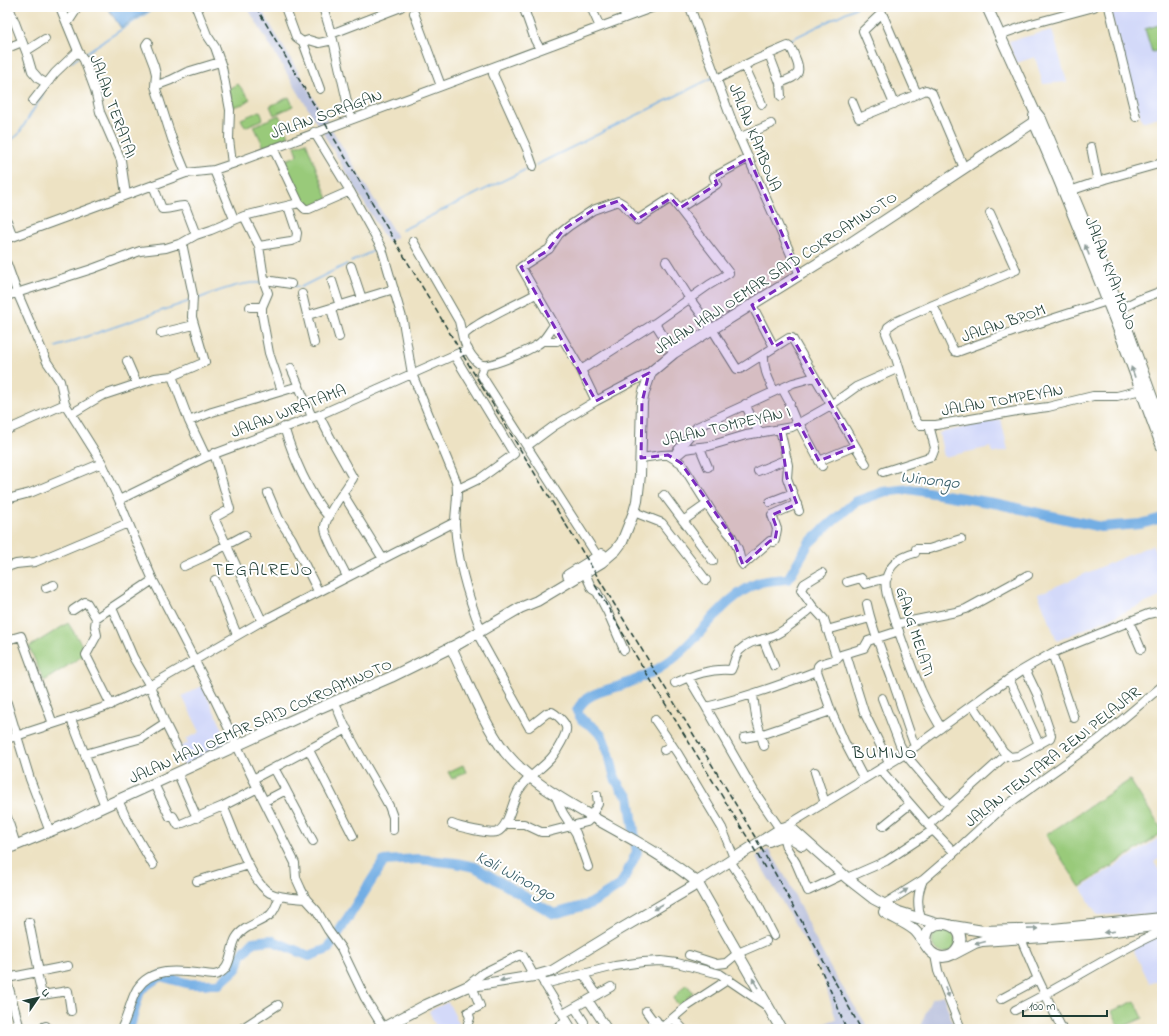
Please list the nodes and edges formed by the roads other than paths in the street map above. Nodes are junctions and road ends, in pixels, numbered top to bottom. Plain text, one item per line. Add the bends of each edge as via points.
1 (9, 7) edge
2 (60, 7) edge
3 (78, 7) edge
4 (196, 7) edge
5 (285, 7) edge
6 (323, 7) edge
7 (401, 7) edge
8 (591, 7) edge
9 (653, 7) edge
10 (690, 7) edge
11 (988, 7) edge
12 (1094, 7) edge
13 (1109, 7) edge
14 (620, 8) edge
15 (524, 9) dead end
16 (414, 13) dead end
17 (626, 17) junction
18 (67, 24) junction
19 (600, 27) junction
20 (999, 35) junction
21 (332, 37) junction
22 (45, 39) dead end
23 (22, 42) junction
24 (148, 42) dead end
25 (303, 42) junction
26 (7, 48) edge
27 (540, 49) junction
28 (26, 51) junction
29 (769, 54) junction
30 (81, 55) junction
31 (220, 62) junction
32 (744, 65) junction
33 (496, 66) junction
34 (716, 76) junction
35 (49, 81) junction
36 (780, 83) junction
37 (155, 86) junction
38 (441, 86) junction
39 (320, 90) dead end
40 (917, 94) junction
41 (1027, 95) junction
42 (780, 96) dead end
43 (33, 101) dead end
44 (852, 101) dead end
45 (762, 104) dead end
46 (894, 104) junction
47 (1036, 117) junction
48 (1136, 117) dead end
49 (352, 119) junction
50 (771, 124) dead end
51 (314, 132) junction
52 (1014, 135) junction
53 (739, 138) junction
54 (1044, 143) junction
55 (1091, 147) dead end
56 (273, 148) junction
57 (749, 158) junction
58 (1162, 163) edge
59 (232, 164) junction
60 (532, 166) dead end
61 (964, 168) junction
62 (214, 170) junction
63 (186, 173) junction
64 (1098, 182) junction
65 (154, 185) junction
66 (350, 191) junction
67 (1068, 192) junction
68 (126, 195) junction
69 (299, 203) junction
70 (288, 206) junction
71 (680, 208) junction
72 (990, 213) dead end
73 (244, 216) junction
74 (234, 219) junction
75 (7, 221) edge
76 (196, 235) junction
77 (10, 238) edge
78 (413, 241) dead end
79 (182, 243) junction
80 (259, 246) junction
81 (666, 261) dead end
82 (7, 264) edge
83 (351, 266) dead end
84 (800, 275) junction
85 (332, 281) dead end
86 (265, 282) junction
87 (291, 284) dead end
88 (394, 289) junction
89 (1162, 291) edge
90 (17, 292) junction
91 (302, 294) dead end
92 (536, 294) junction
93 (7, 296) edge
94 (362, 299) junction
95 (690, 299) junction
96 (1107, 301) junction
97 (752, 305) junction
98 (933, 305) junction
99 (340, 306) junction
100 (250, 307) dead end
101 (262, 307) junction
102 (331, 309) junction
103 (1120, 309) junction
104 (308, 315) junction
105 (655, 323) junction
106 (194, 325) junction
107 (554, 325) junction
108 (712, 329) junction
109 (161, 333) dead end
110 (340, 337) dead end
111 (562, 338) junction
112 (464, 340) junction
113 (542, 342) junction
114 (314, 343) dead end
115 (774, 347) junction
116 (468, 349) junction
117 (674, 354) junction
118 (764, 354) junction
119 (454, 355) junction
120 (127, 361) dead end
121 (484, 365) junction
122 (291, 368) dead end
123 (900, 368) junction
124 (580, 370) junction
125 (651, 372) junction
126 (412, 374) junction
127 (172, 376) junction
128 (815, 377) junction
129 (137, 384) junction
130 (298, 386) junction
131 (1144, 389) junction
132 (778, 390) junction
133 (282, 391) junction
134 (596, 401) junction
135 (65, 404) junction
136 (745, 404) junction
137 (831, 405) junction
138 (1159, 410) edge
139 (71, 414) junction
140 (316, 416) junction
141 (190, 421) junction
142 (798, 424) junction
143 (929, 425) junction
144 (1162, 425) edge
145 (284, 427) junction
146 (780, 429) junction
147 (7, 430) edge
148 (759, 433) junction
149 (527, 446) junction
150 (855, 446) junction
151 (1162, 447) edge
152 (700, 448) junction
153 (210, 455) junction
154 (671, 455) junction
155 (641, 458) junction
156 (786, 459) junction
157 (102, 463) junction
158 (866, 464) dead end
159 (708, 467) dead end
160 (758, 471) dead end
161 (884, 472) dead end
162 (458, 489) junction
163 (268, 493) dead end
164 (793, 493) junction
165 (343, 494) junction
166 (664, 495) dead end
167 (7, 499) edge
168 (119, 500) junction
169 (770, 502) dead end
170 (707, 504) junction
171 (633, 515) junction
172 (328, 517) junction
173 (683, 521) junction
174 (455, 522) junction
175 (128, 523) junction
176 (626, 533) junction
177 (245, 536) dead end
178 (961, 539) dead end
179 (227, 546) junction
180 (598, 557) junction
181 (383, 559) junction
182 (713, 561) dead end
183 (184, 566) dead end
184 (7, 567) edge
185 (586, 573) junction
186 (822, 573) dead end
187 (1028, 575) dead end
188 (347, 577) junction
189 (887, 578) junction
190 (153, 580) junction
191 (215, 580) dead end
192 (706, 580) dead end
193 (847, 582) dead end
194 (318, 591) junction
195 (867, 604) dead end
196 (112, 608) junction
197 (520, 608) junction
198 (813, 608) junction
199 (73, 610) dead end
200 (1160, 610) edge
201 (96, 618) junction
202 (870, 618) junction
203 (262, 621) junction
204 (1128, 621) junction
205 (898, 627) junction
206 (827, 630) junction
207 (479, 632) junction
208 (237, 634) junction
209 (876, 637) junction
210 (763, 639) junction
211 (7, 640) edge
212 (451, 647) junction
213 (1141, 649) dead end
214 (624, 650) dead end
215 (1052, 653) junction
216 (846, 654) junction
217 (837, 659) junction
218 (194, 660) junction
219 (774, 666) dead end
220 (1025, 669) junction
221 (817, 671) junction
222 (688, 677) junction
223 (1009, 679) junction
224 (675, 683) dead end
225 (150, 686) junction
226 (1162, 686) edge
227 (753, 695) junction
228 (882, 698) dead end
229 (335, 702) junction
230 (7, 703) edge
231 (973, 704) junction
232 (111, 705) junction
233 (706, 707) junction
234 (831, 711) junction
235 (1074, 718) dead end
236 (70, 719) junction
237 (655, 720) dead end
238 (165, 723) junction
239 (53, 724) junction
240 (941, 728) junction
241 (347, 729) junction
242 (760, 735) junction
243 (17, 736) junction
244 (744, 738) dead end
245 (7, 739) edge
246 (1039, 744) junction
247 (672, 745) junction
248 (764, 746) dead end
249 (915, 746) junction
250 (177, 747) dead end
251 (237, 747) junction
252 (309, 750) junction
253 (664, 750) dead end
254 (85, 754) junction
255 (905, 754) junction
256 (1006, 755) junction
257 (889, 763) junction
258 (274, 768) junction
259 (880, 769) junction
260 (815, 772) dead end
261 (178, 774) junction
262 (530, 776) junction
263 (864, 779) junction
264 (253, 780) junction
265 (154, 784) junction
266 (258, 788) junction
267 (286, 790) junction
268 (597, 795) dead end
269 (556, 797) junction
270 (118, 800) junction
271 (265, 801) junction
272 (825, 802) junction
273 (910, 804) junction
274 (106, 806) junction
275 (223, 806) junction
276 (949, 806) junction
277 (809, 813) junction
278 (7, 817) edge
279 (197, 818) junction
280 (594, 818) junction
281 (452, 824) dead end
282 (506, 824) junction
283 (570, 826) junction
284 (883, 826) dead end
285 (931, 828) junction
286 (393, 830) dead end
287 (782, 831) junction
288 (50, 832) junction
289 (796, 833) junction
290 (353, 836) dead end
291 (313, 840) dead end
292 (11, 847) edge
293 (954, 852) junction
294 (733, 861) junction
295 (153, 864) dead end
296 (249, 866) junction
297 (588, 867) dead end
298 (843, 877) junction
299 (923, 880) junction
300 (198, 881) dead end
301 (696, 885) junction
302 (280, 896) junction
303 (306, 899) junction
304 (883, 905) junction
305 (1162, 918) edge
306 (921, 920) junction
307 (29, 922) dead end
308 (937, 924) junction
309 (1162, 925) edge
310 (952, 926) junction
311 (1132, 929) junction
312 (1162, 931) edge
313 (774, 936) dead end
314 (1021, 939) junction
315 (766, 940) dead end
316 (1135, 943) junction
317 (927, 946) junction
318 (738, 954) junction
319 (689, 955) dead end
320 (935, 955) junction
321 (951, 956) junction
322 (68, 966) dead end
323 (38, 973) junction
324 (584, 974) junction
325 (536, 976) junction
326 (7, 978) edge
327 (729, 979) junction
328 (1038, 979) junction
329 (7, 981) edge
330 (544, 984) junction
331 (469, 986) junction
332 (610, 987) dead end
333 (1045, 994) junction
334 (597, 995) junction
335 (1001, 999) dead end
336 (588, 1000) junction
337 (278, 1005) dead end
338 (769, 1007) junction
339 (575, 1008) junction
340 (1015, 1010) dead end
341 (71, 1011) dead end
342 (646, 1011) dead end
343 (565, 1018) junction
344 (673, 1018) junction
345 (584, 1022) dead end
346 (606, 1027) dead end
347 (660, 1028) edge
348 (20, 1029) edge
349 (37, 1029) edge
350 (47, 1029) edge
351 (121, 1029) edge
352 (241, 1029) edge
353 (383, 1029) edge
354 (467, 1029) edge
355 (555, 1029) edge
356 (572, 1029) edge
357 (683, 1029) edge
358 (781, 1029) edge
359 (961, 1029) edge
360 (1062, 1029) edge

1 - 23 street
2 - 18 street, JALAN TERATAI
3 - 18 street
4 - 31 street
5 - 25 street via 296,37
6 - 21 street
7 - 21 street
8 - 19 street
9 - 17 street, JALAN SORAGAN
10 - 34 street, JALAN KAMBOJA
11 - 20 main road, JALAN KYAI MOJO
12 - 20 street
13 - 48 street
14 - 17 street
15 - 27 street
16 - 38 street
17 - 19 street, JALAN SORAGAN
18 - 30 street, JALAN TERATAI
19 - 27 street, JALAN SORAGAN
20 - 41 main road, JALAN KYAI MOJO
21 - 25 street via 319,43 309,40
21 - 49 street
22 - 28 street
23 - 26 street
23 - 28 street
24 - 37 street via 146,46 156,74
25 - 39 street
27 - 33 street, JALAN SORAGAN
28 - 35 street via 36,77 46,83
29 - 32 street
29 - 36 street
29 - 36 street via 788,46 797,61 798,74
30 - 35 street, JALAN TERATAI
30 - 68 street, JALAN TERATAI via 95,90 100,112 121,160
31 - 37 street via 187,72
31 - 59 street via 230,110 229,139
32 - 34 street
32 - 45 street
33 - 38 street, JALAN SORAGAN
33 - 60 street via 493,74 527,149
34 - 53 street, JALAN KAMBOJA
35 - 43 street, JALAN TERATAI
36 - 42 street
37 - 63 street
38 - 49 street, JALAN SORAGAN
40 - 46 street
40 - 46 street via 882,13 863,31
40 - 61 street via 926,90 932,93
41 - 47 main road, JALAN KYAI MOJO
41 - 52 main road via 1029,113 1025,123
44 - 46 street via 859,118
47 - 52 main road, JALAN HAJI OEMAR SAID COKROAMINOTO
47 - 54 main road, JALAN KYAI MOJO
47 - 67 main road, JALAN KYAI MOJO
49 - 51 street, JALAN SORAGAN
50 - 53 street
51 - 56 street, JALAN SORAGAN
51 - 66 street
52 - 54 main road via 1025,132 1034,134
52 - 61 main road, JALAN HAJI OEMAR SAID COKROAMINOTO
53 - 57 street, JALAN KAMBOJA
54 - 67 main road, JALAN KYAI MOJO
55 - 64 street
56 - 59 street, JALAN SORAGAN
56 - 69 street
57 - 71 street via 714,177 717,184
57 - 84 street, JALAN KAMBOJA
58 - 64 street
59 - 62 street, JALAN SORAGAN
61 - 84 main road, JALAN HAJI OEMAR SAID COKROAMINOTO
62 - 63 street, JALAN SORAGAN
62 - 74 street
63 - 65 street, JALAN SORAGAN
64 - 67 street
65 - 68 street, JALAN SORAGAN
65 - 76 street via 161,209 185,206
66 - 69 street via 307,209
66 - 88 street via 382,249
96 -> 67 main road, JALAN KYAI MOJO
67 - 103 main road, JALAN KYAI MOJO
68 - 77 street, JALAN SORAGAN
69 - 70 street
70 - 73 street
70 - 80 street via 296,239 291,242
71 - 92 street via 671,198 636,220 624,204 618,202 593,210 564,229 547,251 521,267
71 - 95 street via 729,273
72 - 98 street via 1016,270
73 - 74 street
73 - 80 street
74 - 76 street
75 - 77 street
76 - 79 street
78 - 112 street via 459,321
79 - 90 street via 140,251
79 - 106 street via 193,295
80 - 86 street
81 - 95 street
82 - 90 street
83 - 94 street
84 - 97 main road, JALAN HAJI OEMAR SAID COKROAMINOTO
85 - 99 street
86 - 87 street
86 - 101 street via 268,293
88 - 94 street
88 - 126 street via 406,332
89 - 103 street
90 - 93 street
90 - 135 street via 47,362 60,381
91 - 104 street
92 - 107 street
92 - 112 street via 469,330 464,335
94 - 99 street
95 - 105 street
95 - 108 street
96 - 98 street, JALAN BPOM via 957,352 954,351
131 -> 96 main road, JALAN KYAI MOJO
97 - 108 main road, JALAN HAJI OEMAR SAID COKROAMINOTO
97 - 115 street
98 - 123 street via 894,322 887,329
99 - 102 street
100 - 101 street
101 - 133 street via 266,338
102 - 104 street
102 - 110 street
103 - 131 main road, JALAN KYAI MOJO
104 - 114 street
105 - 117 street
105 - 124 street
106 - 109 street
106 - 127 street via 205,362
107 - 111 street
107 - 113 street
108 - 117 main road, JALAN HAJI OEMAR SAID COKROAMINOTO
108 - 118 street via 734,367 738,369
111 - 113 street
111 - 124 street
112 - 116 street
113 - 121 street via 508,358
115 - 118 street
115 - 128 street via 792,337
116 - 119 street, JALAN WIRATAMA
116 - 121 street via 476,362
117 - 125 main road, JALAN HAJI OEMAR SAID COKROAMINOTO
118 - 132 street via 765,371
119 - 126 street, JALAN WIRATAMA
119 - 162 street via 514,453 480,478
120 - 129 street
121 - 149 street via 481,374
122 - 130 street
123 - 137 street, JALAN TOMPEYAN I via 856,387
123 - 143 street, JALAN TOMPEYAN via 917,422 920,425
124 - 134 street
125 - 134 street
125 - 155 main road, JALAN HAJI OEMAR SAID COKROAMINOTO via 642,402
126 - 140 street, JALAN WIRATAMA
126 - 162 street
127 - 129 street
127 - 141 street
128 - 132 street via 797,381
128 - 137 street
129 - 139 street via 101,396
130 - 133 street
130 - 140 street
131 - 138 main road, JALAN KYAI MOJO
131 - 143 street, JALAN TOMPEYAN via 1117,396 1093,396 1048,407
131 - 151 main road, JALAN KYAI MOJO
132 - 136 street
132 - 142 street via 790,402
133 - 141 street
134 - 149 street via 554,426
135 - 139 street
135 - 147 street
136 - 148 street
136 - 154 street via 697,428
137 - 142 street, JALAN TOMPEYAN I
137 - 150 street
138 - 144 main road, JALAN KYAI MOJO
139 - 157 street
140 - 145 street, JALAN WIRATAMA
140 - 165 street via 353,478
141 - 153 street
142 - 146 street, JALAN TOMPEYAN I
142 - 150 street via 821,463
143 - 161 street via 935,448 932,456
145 - 153 street, JALAN WIRATAMA
145 - 172 street via 309,488
146 - 148 street, JALAN TOMPEYAN I
146 - 156 street
148 - 152 street, JALAN TOMPEYAN I
149 - 180 street
150 - 158 street
152 - 154 street, JALAN TOMPEYAN I via 685,449 679,454
152 - 159 street
153 - 168 street, JALAN WIRATAMA
153 - 179 street via 230,509 214,518
154 - 155 street, JALAN TOMPEYAN I
154 - 170 street via 681,463
155 - 171 main road, JALAN HAJI OEMAR SAID COKROAMINOTO via 640,486
156 - 160 street
156 - 164 street via 787,478
157 - 167 street via 41,489
157 - 168 street
162 - 174 street
163 - 194 street via 279,519
164 - 169 street
164 - 170 street via 798,508 772,515 777,529 774,542 770,541 744,564 732,537
165 - 172 street
165 - 181 street
166 - 173 street
168 - 175 street
170 - 173 street
171 - 176 main road, JALAN HAJI OEMAR SAID COKROAMINOTO
171 - 192 street via 652,523 662,523
172 - 188 street via 326,531
173 - 182 street
174 - 181 street
174 - 207 street via 457,545
175 - 184 street via 35,562
175 - 190 street
176 - 180 main road, JALAN HAJI OEMAR SAID COKROAMINOTO
176 - 185 main road, JALAN HAJI OEMAR SAID COKROAMINOTO via 616,550
177 - 179 street
178 - 189 street, GANG MELATI via 916,551 896,561
179 - 183 street
179 - 203 street
180 - 197 main road, JALAN HAJI OEMAR SAID COKROAMINOTO
181 - 188 street
185 - 197 main road, JALAN HAJI OEMAR SAID COKROAMINOTO
185 - 214 street via 592,589 597,592 608,613
186 - 198 street via 801,588
187 - 205 street via 966,609
188 - 194 street
189 - 193 street via 865,584 861,578
189 - 205 street, GANG MELATI via 886,588
190 - 196 street
190 - 218 street
191 - 208 street
194 - 203 street
195 - 202 street
196 - 201 street
196 - 225 street via 133,657
197 - 207 main road, JALAN HAJI OEMAR SAID COKROAMINOTO
198 - 206 street via 824,619
198 - 210 street via 781,632
199 - 201 street via 85,602
200 - 204 street
201 - 232 street via 98,635 86,655
202 - 206 street
202 - 209 street
203 - 208 street
204 - 213 street
204 - 215 street
205 - 209 street
205 - 240 street, GANG MELATI via 922,692
206 - 217 street
207 - 212 main road, JALAN HAJI OEMAR SAID COKROAMINOTO
207 - 262 street via 529,727 550,712 556,714 566,726 559,747 551,758
208 - 218 street
209 - 216 street via 868,641 864,648
209 - 249 street
210 - 219 street
210 - 222 street via 752,642 740,650 731,670 722,669
211 - 239 street via 21,636
212 - 229 main road, JALAN HAJI OEMAR SAID COKROAMINOTO
212 - 262 main road via 496,738
215 - 220 street
215 - 235 street
216 - 217 street via 840,655
216 - 257 street via 864,712
217 - 221 street via 820,664
218 - 225 street
218 - 251 street
220 - 223 street
220 - 246 street via 1037,694 1051,735
221 - 227 street
221 - 234 street
222 - 224 street
222 - 233 street
223 - 231 street
223 - 246 street
225 - 232 street
225 - 238 street
226 - 293 street, JALAN TENTARA ZENI PELAJAR via 1098,740 1000,810
227 - 233 street
227 - 242 street
228 - 255 street
229 - 241 street
229 - 251 main road, JALAN HAJI OEMAR SAID COKROAMINOTO
230 - 243 street
231 - 240 street
231 - 256 street
232 - 236 street
233 - 287 street via 754,791
234 - 242 street
234 - 263 street
236 - 239 street
236 - 254 street
237 - 247 street
238 - 250 street
238 - 254 street via 142,738
239 - 243 street
240 - 249 street
241 - 252 street
241 - 286 street via 389,806 393,817
242 - 244 street
242 - 248 street
243 - 245 street
243 - 288 street
246 - 256 street via 1014,758
247 - 253 street
247 - 294 street via 722,828
249 - 255 street
251 - 261 main road, JALAN HAJI OEMAR SAID COKROAMINOTO
251 - 264 street
252 - 258 street
252 - 290 street
254 - 274 street
255 - 257 street
255 - 276 street
256 - 276 street
257 - 259 street
258 - 264 street
258 - 267 street
259 - 263 street
259 - 273 street
260 - 272 street
261 - 265 main road, JALAN HAJI OEMAR SAID COKROAMINOTO
261 - 279 street
262 - 269 main road
262 - 282 street via 519,790
263 - 272 street
264 - 266 street
265 - 270 main road, JALAN HAJI OEMAR SAID COKROAMINOTO
265 - 279 street via 170,817 173,816 181,824
266 - 271 street
266 - 275 street
267 - 271 street
267 - 291 street
268 - 280 street via 598,804
269 - 280 main road
269 - 283 street
270 - 274 main road, JALAN HAJI OEMAR SAID COKROAMINOTO
270 - 295 street
271 - 303 street via 295,863 298,883
272 - 277 street
273 - 284 street
273 - 285 street
274 - 288 main road, JALAN HAJI OEMAR SAID COKROAMINOTO
275 - 279 street
275 - 296 street
276 - 285 street
277 - 287 street
277 - 289 street via 800,821
278 - 292 street
280 - 283 street
280 - 301 main road via 651,850 679,869
281 - 282 street via 494,833
282 - 283 street via 524,824 544,832
283 - 297 street via 576,833
285 - 293 street
285 - 298 street via 886,861
287 - 289 main road via 788,827
287 - 294 main road via 776,838
287 - 298 main road
287 - 298 street via 786,847 808,892
288 - 292 main road, JALAN HAJI OEMAR SAID COKROAMINOTO
289 - 298 main road
293 - 299 street, JALAN TENTARA ZENI PELAJAR
294 - 301 main road
294 - 313 street
296 - 300 street
296 - 302 street via 265,889
298 - 304 main road
298 - 317 main road via 873,905 914,929
304 -> 299 street, JALAN TENTARA ZENI PELAJAR
299 - 306 street via 918,892
301 - 318 main road
301 -> 325 main road via 558,968
302 - 303 street
302 - 351 street via 271,914 238,936 224,971 214,975 167,971 154,975 137,990
303 - 353 street via 341,948
304 - 306 main road
310 -> 305 main road via 983,931 1053,929
306 - 308 main road
307 - 323 street
308 - 310 main road
308 - 317 main road via 929,930
309 - 311 main road
310 - 321 main road via 957,930 960,941 956,952
311 -> 314 main road
311 - 316 street
312 - 316 street
314 -> 321 main road via 982,941
314 - 328 street
315 - 318 street
316 - 333 street
317 - 320 main road
318 - 319 street via 726,962 717,964
338 -> 318 main road
320 - 321 main road
320 -> 359 street via 938,971
322 - 323 street
323 - 326 street
323 - 341 street via 42,995 68,990
324 - 327 street via 615,966 661,961 713,971
324 - 330 street
324 - 334 street
325 - 330 street
325 -> 331 main road
325 - 331 street via 520,954 483,973
327 - 338 street
327 - 344 street
328 - 333 street
328 - 335 street
329 - 348 street
330 - 343 street
331 - 353 main road via 426,1005
331 - 354 street via 480,1006 468,1012 470,1018
332 - 334 street
333 - 340 street
333 - 360 street
334 - 336 street
336 - 339 street
336 - 346 street
337 - 352 street
338 - 358 main road
339 - 343 street
339 - 345 street
342 - 347 street
343 - 355 street
343 - 356 street
344 - 347 street
344 - 357 street
349 - 350 street via 46,1026

